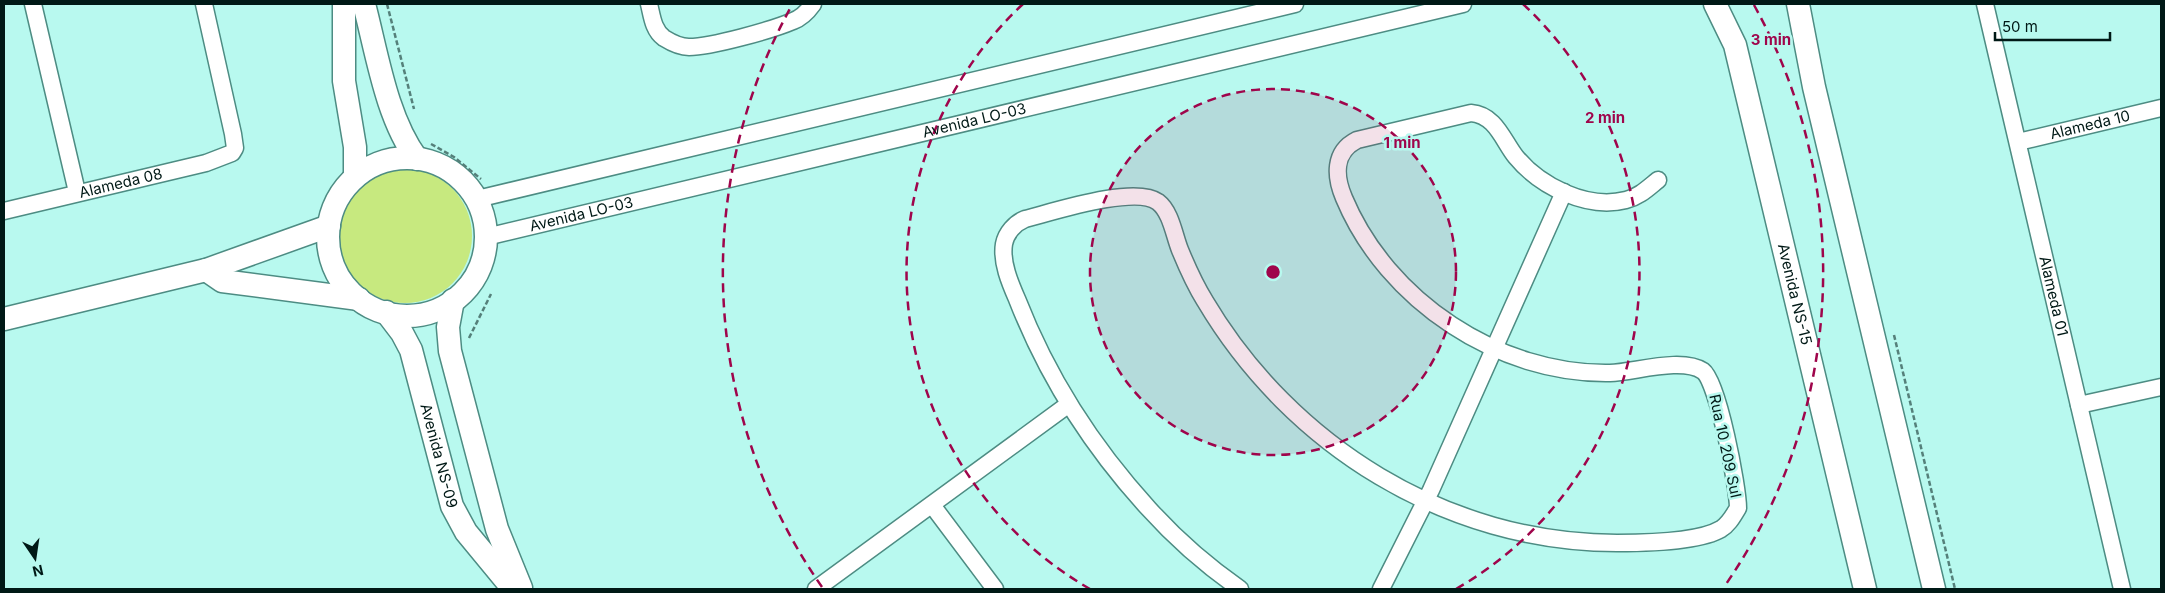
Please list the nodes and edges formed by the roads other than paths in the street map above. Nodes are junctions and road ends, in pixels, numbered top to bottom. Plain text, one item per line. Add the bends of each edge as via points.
1 (33, 4) edge
2 (204, 4) edge
3 (344, 4) edge
4 (364, 4) edge
5 (649, 4) edge
6 (813, 4) edge
7 (1295, 4) edge
8 (1463, 4) edge
9 (1715, 4) edge
10 (1798, 4) edge
11 (1985, 4) edge
12 (2161, 108) edge
13 (2018, 142) junction
14 (420, 149) junction
15 (355, 177) junction
16 (1658, 180) dead end
17 (479, 189) junction
18 (77, 192) junction
19 (1564, 192) junction
20 (4, 211) edge
21 (329, 226) junction
22 (486, 237) junction
23 (206, 270) junction
24 (359, 299) junction
25 (453, 300) junction
26 (386, 312) junction
27 (4, 319) edge
28 (1494, 347) junction
29 (2161, 386) edge
30 (1069, 404) junction
31 (2079, 404) junction
32 (1426, 500) junction
33 (932, 505) junction
34 (513, 589) edge
35 (521, 589) edge
36 (816, 589) edge
37 (995, 589) edge
38 (1240, 589) edge
39 (1381, 589) edge
40 (1866, 589) edge
41 (1934, 589) edge
42 (2122, 589) edge

1 - 18 street
2 - 18 street, Alameda 08 via 234,150 228,157 218,160
3 - 15 street via 344,81 355,146
4 - 14 street via 394,114 407,144
5 - 6 street via 660,35 675,44 691,47 792,21
7 - 17 street
8 - 22 street, Avenida LO-03
9 - 40 street, Avenida NS-15 via 1735,45
10 - 41 street via 1814,86
11 - 13 street, Alameda 01
12 - 13 street, Alameda 10
13 - 31 street, Alameda 01
14 - 15 street via 374,165
14 - 17 street via 435,163
15 - 21 street via 337,201
16 - 19 street via 1624,201 1600,201
17 - 22 street
18 - 20 street, Alameda 08
19 - 28 street
19 - 28 street via 1527,168 1495,126 1484,116 1476,114 1465,113 1362,138 1348,146 1339,158 1338,182 1348,209 1392,274 1440,317
21 - 23 street
21 - 24 street via 329,248 334,266 342,282
22 - 25 street via 484,257 478,271 468,287
23 - 24 street via 222,281
23 - 27 street
24 - 26 street
25 - 26 street via 418,314
25 - 35 street via 448,327 450,351 497,529
26 - 34 street, Avenida NS-09 via 411,350 452,506 466,532
28 - 32 street
28 - 32 street, Rua 10 209 Sul via 1528,360 1576,372 1688,366 1704,372 1712,383 1735,477 1738,508 1724,526 1708,534 1646,542 1598,543 1504,530
29 - 31 street
30 - 32 street via 1037,345 1010,281 1003,250 1006,238 1015,224 1025,219 1118,197 1148,198 1164,208 1204,301 1242,356 1285,405 1351,459
30 - 33 street
30 - 38 street via 1149,509 1202,560
31 - 42 street, Alameda 01
32 - 39 street
33 - 36 street
33 - 37 street

